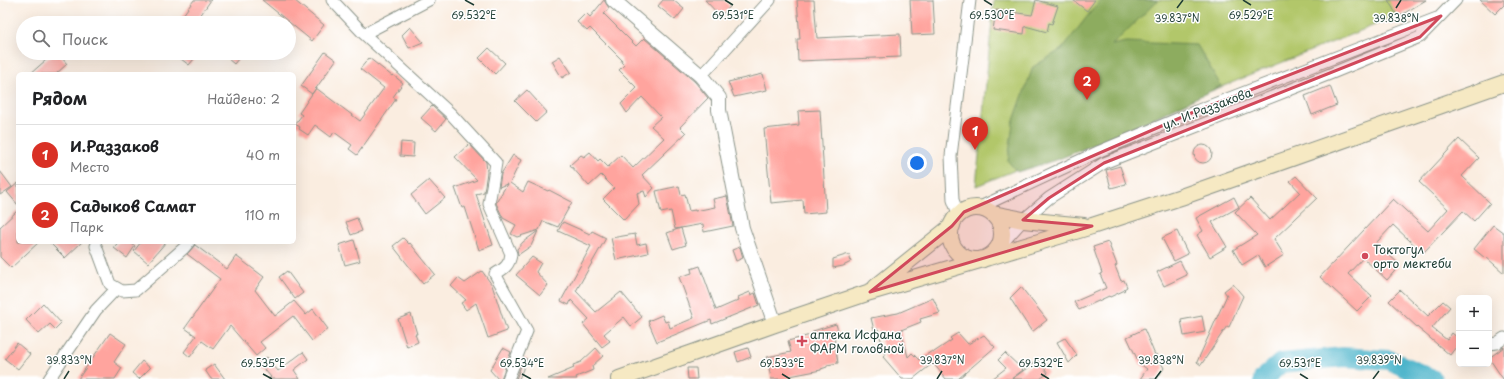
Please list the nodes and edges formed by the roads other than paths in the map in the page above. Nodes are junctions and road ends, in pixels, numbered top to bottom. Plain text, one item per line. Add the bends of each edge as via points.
1 (332, 0) edge
2 (429, 0) edge
3 (613, 0) edge
4 (770, 0) edge
5 (970, 0) edge
6 (1456, 0) edge
7 (1441, 16) junction
8 (364, 34) junction
9 (701, 76) junction
10 (1504, 83) edge
11 (976, 209) junction
12 (993, 214) junction
13 (1023, 220) junction
14 (955, 221) junction
15 (1092, 226) junction
16 (187, 244) edge
17 (96, 246) dead end
18 (990, 255) junction
19 (117, 288) junction
20 (870, 292) junction
21 (775, 324) junction
22 (1504, 338) edge
23 (1492, 344) edge
24 (49, 379) edge
25 (508, 379) edge
26 (620, 379) edge

1 - 8 street
2 - 8 street
3 - 9 street
4 - 9 street
5 - 14 street via 952,156
6 - 7 street, ул. И.Раззакова
7 - 11 street, ул. И.Раззакова via 1189,114 1100,151
7 - 13 street, ул. И.Раззакова via 1420,37 1104,163 1049,198
8 - 25 street via 450,113 496,162 489,204 511,259 506,268 495,274 527,331
9 - 21 street via 719,98 719,110 742,228
10 - 15 main road via 1189,195
11 - 12 main road
11 - 14 main road via 970,210
12 - 13 main road
12 - 18 main road via 1002,230 1001,243
13 - 15 main road
13 - 18 street, ул. И.Раззакова
14 - 18 main road via 951,232 953,244 960,254 971,260
14 - 20 main road
15 - 18 main road
16 - 19 street via 136,290 122,291
17 - 19 street via 110,284
18 - 20 main road
19 - 24 street via 96,310
20 - 21 main road
21 - 26 main road
22 - 23 street

